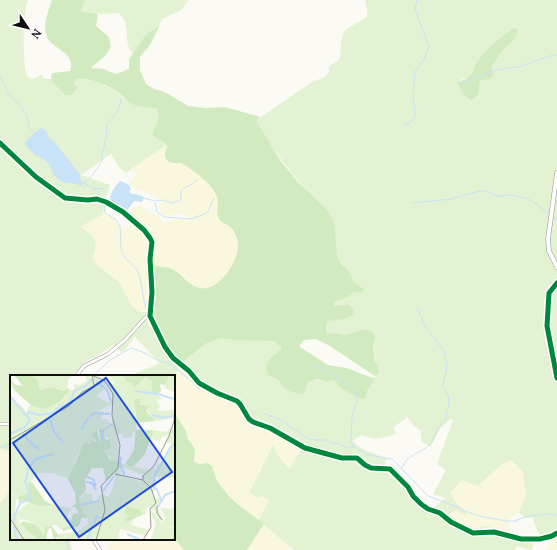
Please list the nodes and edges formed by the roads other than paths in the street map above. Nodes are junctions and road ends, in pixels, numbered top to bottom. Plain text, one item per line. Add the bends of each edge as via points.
1 (0, 143) edge
2 (557, 173) edge
3 (557, 267) edge
4 (557, 283) edge
5 (150, 316) junction
6 (77, 375) edge
7 (557, 378) edge
8 (557, 533) edge
9 (95, 540) edge
10 (100, 550) edge

1 - 5 street via 36,177 65,198 97,199 106,202 123,212 144,230 152,242
2 - 3 street via 548,240 548,251
4 - 7 street via 549,293 547,326
5 - 6 street via 108,354 84,366
5 - 8 street via 173,358 189,371 199,384 240,404 253,422 316,452 342,458 357,458 365,466 390,469 421,504 473,533 494,532 521,540 540,539
9 - 10 street

